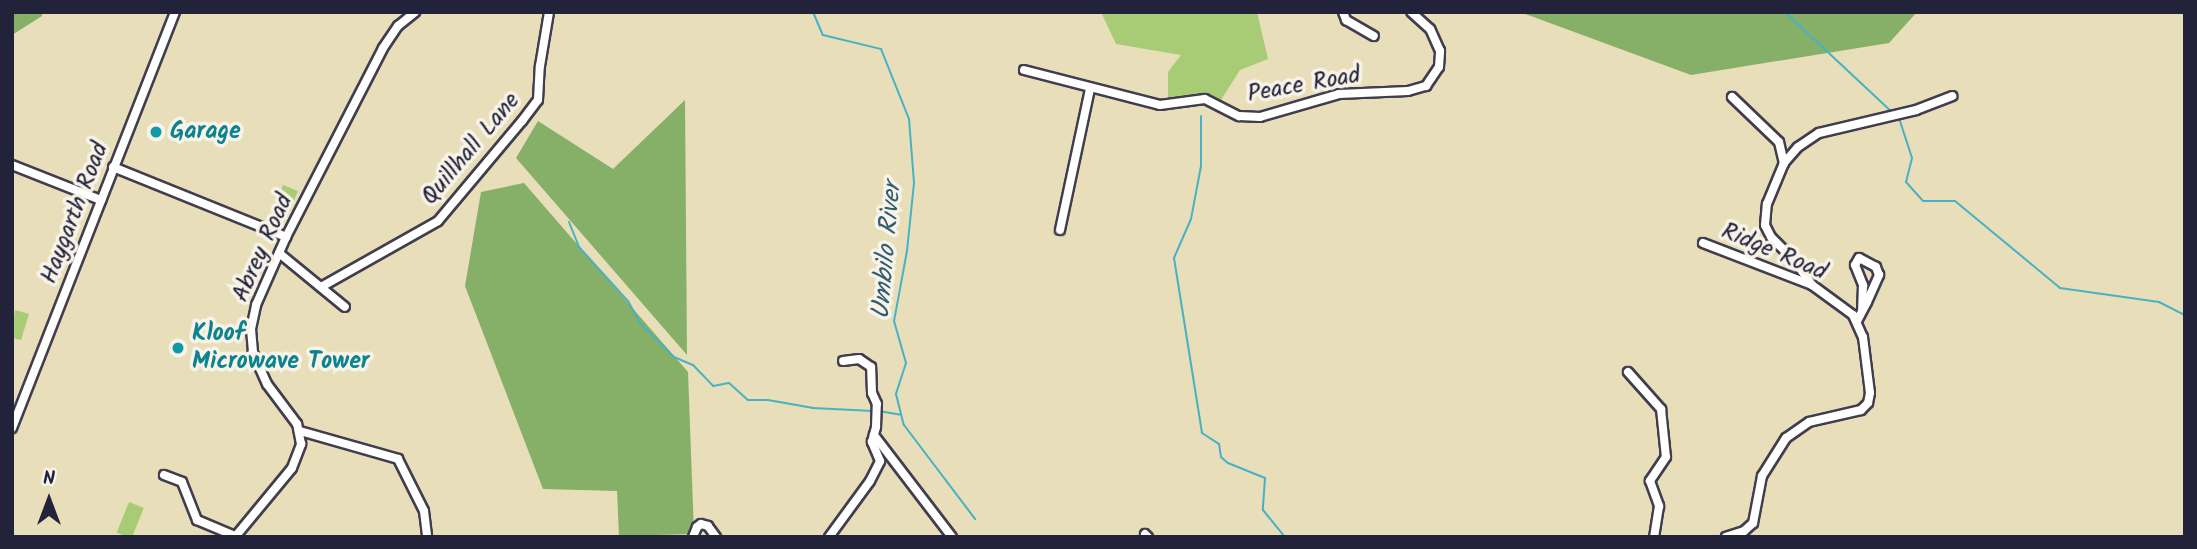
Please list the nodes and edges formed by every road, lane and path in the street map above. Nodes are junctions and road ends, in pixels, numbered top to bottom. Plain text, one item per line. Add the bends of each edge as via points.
1 (174, 12) edge
2 (415, 12) edge
3 (550, 12) edge
4 (1343, 12) edge
5 (1411, 12) edge
6 (1374, 36) dead end
7 (1024, 70) dead end
8 (1090, 89) junction
9 (1952, 96) dead end
10 (1732, 97) dead end
11 (1784, 163) junction
12 (12, 165) edge
13 (113, 167) junction
14 (101, 200) junction
15 (1060, 230) dead end
16 (286, 237) junction
17 (1703, 243) dead end
18 (279, 253) junction
19 (1812, 285) junction
20 (321, 287) junction
21 (345, 307) dead end
22 (1863, 310) junction
23 (1859, 323) junction
24 (843, 361) dead end
25 (1628, 372) dead end
26 (12, 428) edge
27 (300, 431) junction
28 (874, 435) junction
29 (164, 475) dead end
30 (235, 537) edge
31 (427, 537) edge
32 (693, 537) edge
33 (716, 537) edge
34 (829, 537) edge
35 (952, 537) edge
36 (1654, 537) edge
37 (1726, 537) edge

1 - 13 street, Haygarth Road
2 - 16 street, Abrey Road via 387,41
3 - 20 street, Quillhall Lane via 539,97 528,115 438,221
4 - 6 street, Peace Road via 1344,19
5 - 8 street, Peace Road via 1430,29 1440,56 1433,79 1416,90 1347,93 1249,117 1205,99 1165,106
7 - 8 street, Peace Road
8 - 15 street
9 - 11 street via 1916,110 1819,133
10 - 11 street via 1779,142
11 - 19 street via 1767,204 1765,225
12 - 14 street
13 - 14 street, Haygarth Road
13 - 16 street
14 - 26 street, Haygarth Road
16 - 18 street, Abrey Road
17 - 19 street, Ridge Road
18 - 20 street
18 - 27 street, Abrey Road via 253,316 251,344 267,384
19 - 23 street, Ridge Road
20 - 21 street
22 - 22 street via 1878,270 1860,258 1855,265 1865,293
22 - 23 street
23 - 37 street via 1868,403 1854,413 1809,422 1786,438 1762,476 1753,523
24 - 28 street via 859,359 871,367 877,404
25 - 36 street via 1660,408 1666,457 1650,483 1659,506
27 - 30 street via 295,463
27 - 31 street via 398,459 424,511
28 - 34 street via 872,442 880,461 877,471
28 - 35 street
29 - 30 street via 182,482 197,520
32 - 33 street via 701,524

